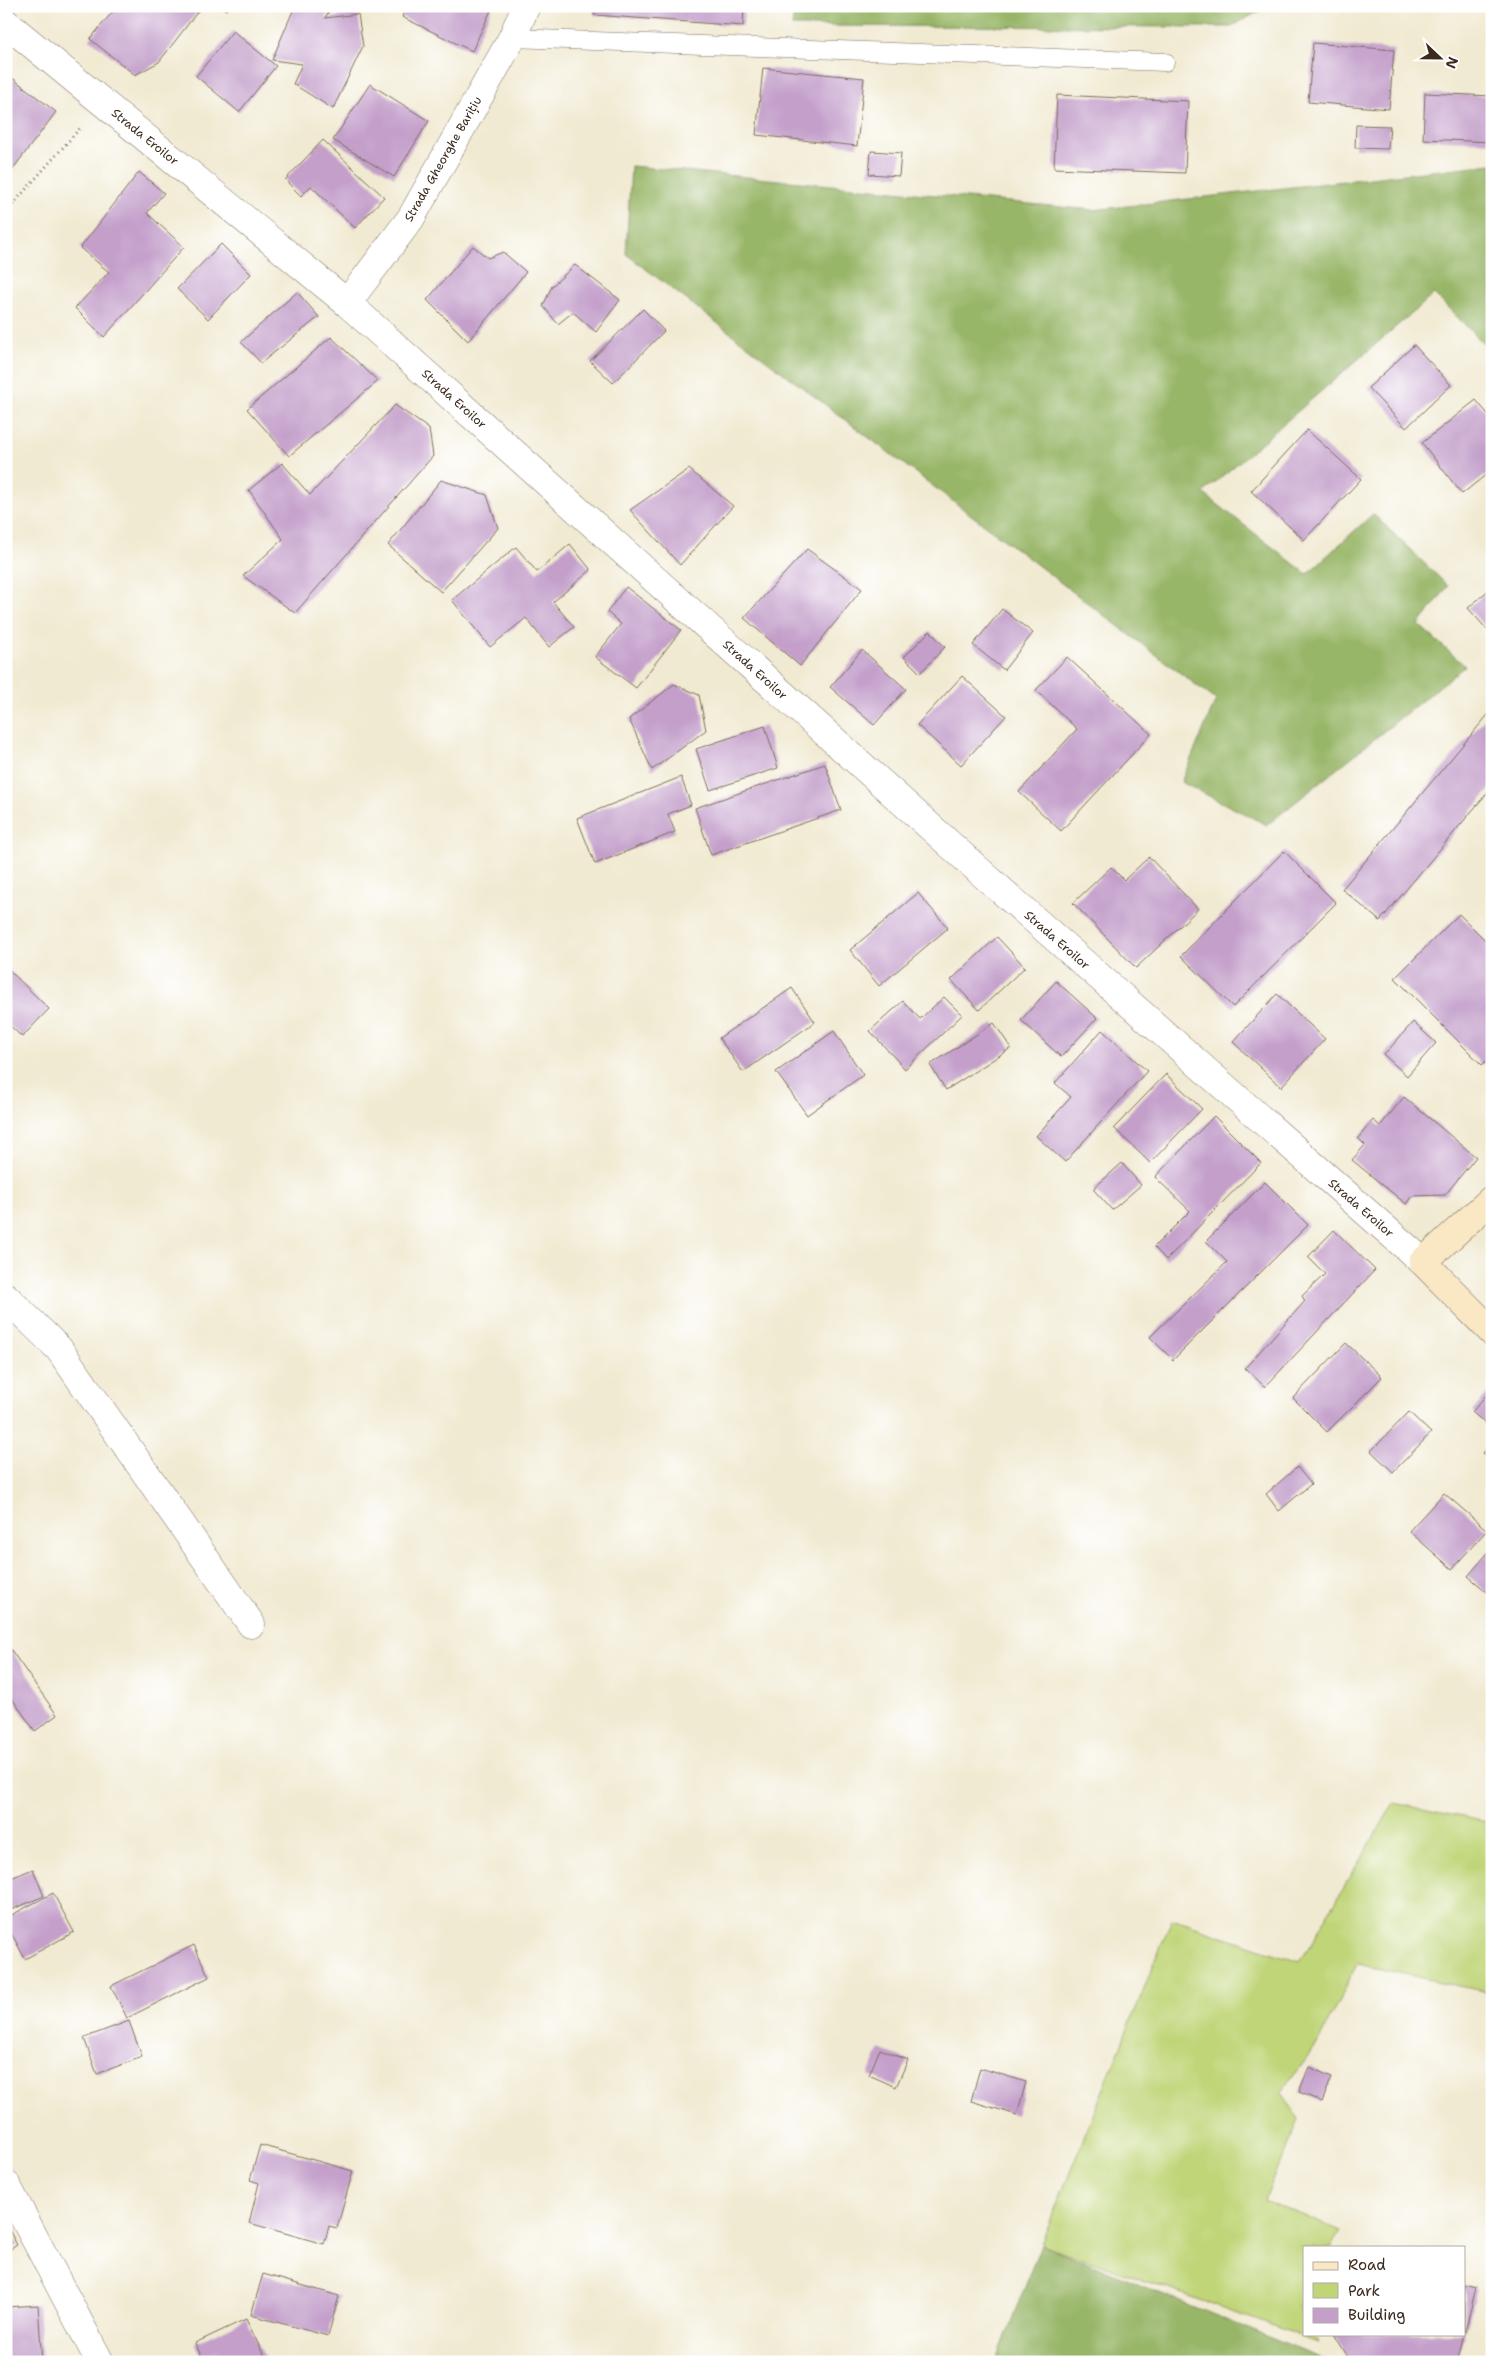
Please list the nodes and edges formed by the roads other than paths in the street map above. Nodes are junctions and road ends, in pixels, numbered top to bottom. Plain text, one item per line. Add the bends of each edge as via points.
1 (526, 6) edge
2 (6, 23) edge
3 (512, 38) junction
4 (1165, 62) dead end
5 (347, 303) junction
6 (1492, 1199) edge
7 (1423, 1262) junction
8 (6, 1297) edge
9 (1492, 1332) edge
10 (251, 1624) dead end
11 (6, 2184) edge
12 (100, 2362) edge

1 - 3 street, Strada Gheorghe Barițiu
2 - 5 street, Strada Eroilor
3 - 4 lane
3 - 5 street, Strada Gheorghe Barițiu via 411,218
5 - 7 street, Strada Eroilor via 985,876
6 - 7 street
7 - 9 street, Strada Eroilor
8 - 10 street via 59,1349
11 - 12 street

